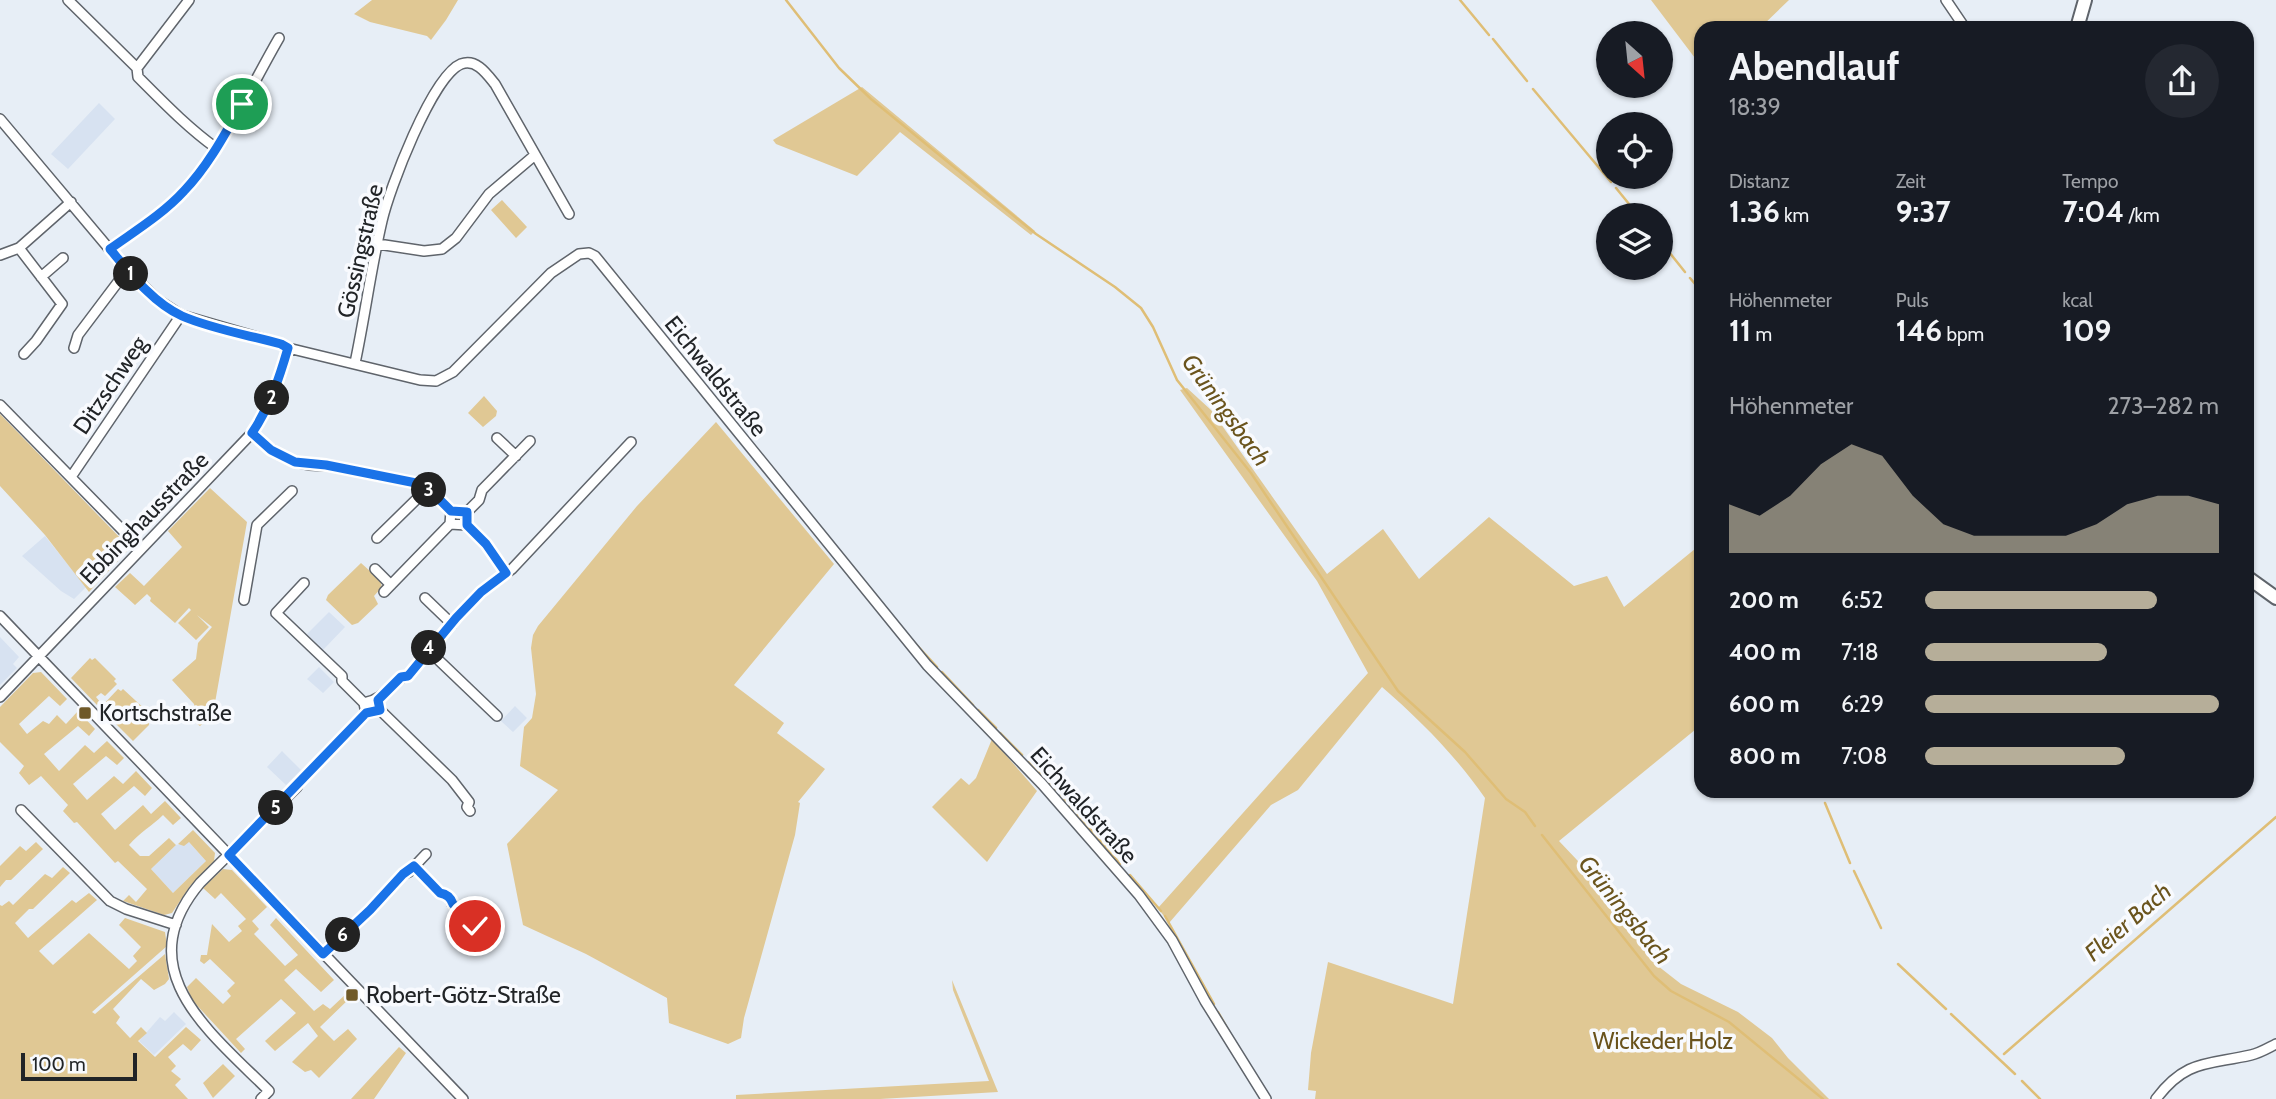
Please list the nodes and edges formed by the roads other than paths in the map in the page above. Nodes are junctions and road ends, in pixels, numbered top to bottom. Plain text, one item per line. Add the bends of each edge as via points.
1 (68, 0) edge
2 (189, 0) edge
3 (1947, 0) edge
4 (2085, 0) edge
5 (1960, 21) edge
6 (2079, 21) edge
7 (279, 38) dead end
8 (137, 68) junction
9 (0, 119) edge
10 (216, 148) junction
11 (535, 155) junction
12 (71, 202) junction
13 (569, 215) dead end
14 (378, 244) junction
15 (19, 248) junction
16 (110, 249) junction
17 (0, 255) edge
18 (63, 258) dead end
19 (127, 270) junction
20 (41, 276) junction
21 (181, 315) junction
22 (74, 348) dead end
23 (288, 348) junction
24 (24, 354) dead end
25 (355, 363) junction
26 (0, 405) edge
27 (252, 433) junction
28 (497, 438) dead end
29 (530, 441) dead end
30 (631, 442) dead end
31 (516, 456) junction
32 (71, 477) junction
33 (427, 489) junction
34 (292, 491) dead end
35 (451, 511) junction
36 (467, 512) junction
37 (450, 524) junction
38 (467, 525) junction
39 (377, 538) dead end
40 (141, 549) junction
41 (375, 569) dead end
42 (506, 573) junction
43 (2254, 582) edge
44 (304, 583) dead end
45 (425, 598) dead end
46 (2276, 598) edge
47 (244, 600) dead end
48 (0, 616) edge
49 (452, 624) junction
50 (428, 650) junction
51 (39, 657) junction
52 (0, 697) edge
53 (378, 700) junction
54 (364, 703) junction
55 (380, 710) junction
56 (366, 713) junction
57 (496, 716) dead end
58 (21, 810) dead end
59 (470, 811) dead end
60 (426, 854) dead end
61 (229, 855) junction
62 (414, 866) junction
63 (176, 925) junction
64 (475, 926) dead end
65 (323, 954) junction
66 (2276, 1044) edge
67 (261, 1099) edge
68 (463, 1099) edge
69 (1266, 1099) edge
70 (2156, 1099) edge

1 - 8 street
2 - 8 street
3 - 5 street
4 - 6 main road
7 - 10 street
8 - 10 street via 138,77 190,130
9 - 12 street, Eichwaldstraße
10 - 16 street via 184,191
11 - 13 street, Gössingstraße
11 - 14 street via 487,196 456,238 442,249
11 - 14 street, Gössingstraße via 487,73 471,63 460,65 449,74 407,149
12 - 15 street
12 - 16 street, Eichwaldstraße
14 - 25 street, Gössingstraße
15 - 17 street
15 - 20 street
16 - 19 street, Eichwaldstraße
18 - 20 street
19 - 21 street, Eichwaldstraße
19 - 22 street via 78,335
20 - 24 street via 62,304 40,345
21 - 23 street, Eichwaldstraße
21 - 32 street, Ditzschweg
23 - 25 street, Eichwaldstraße
23 - 27 street, Ebbinghausstraße via 276,389
25 - 69 street, Eichwaldstraße via 426,381 443,378 551,273 579,254 595,257 927,665 1042,784 1139,895 1172,940
26 - 32 street
27 - 33 street via 295,462 408,481
27 - 40 street, Ebbinghausstraße
28 - 31 street
29 - 31 street
30 - 42 street
31 - 36 street
32 - 40 street
33 - 35 street
33 - 39 street
34 - 47 street via 257,525
35 - 36 street
35 - 37 street
36 - 38 street
37 - 38 street
37 - 41 street via 388,589
38 - 42 street
40 - 51 street, Ebbinghausstraße
42 - 49 street
43 - 46 main road
44 - 54 street via 276,613
45 - 49 street
48 - 51 street
49 - 50 street
50 - 53 street via 414,670
50 - 57 street
51 - 52 street, Ebbinghausstraße
51 - 61 street
53 - 54 street
53 - 55 street
54 - 56 street
55 - 56 street
55 - 59 street via 452,780 469,802
56 - 61 street
58 - 63 street via 110,901
60 - 62 street
61 - 63 street via 191,895
61 - 65 street
62 - 64 street
62 - 65 street
63 - 67 street via 173,964 181,993 200,1020 269,1091
65 - 68 street
66 - 70 street via 2253,1055 2195,1066 2180,1073

